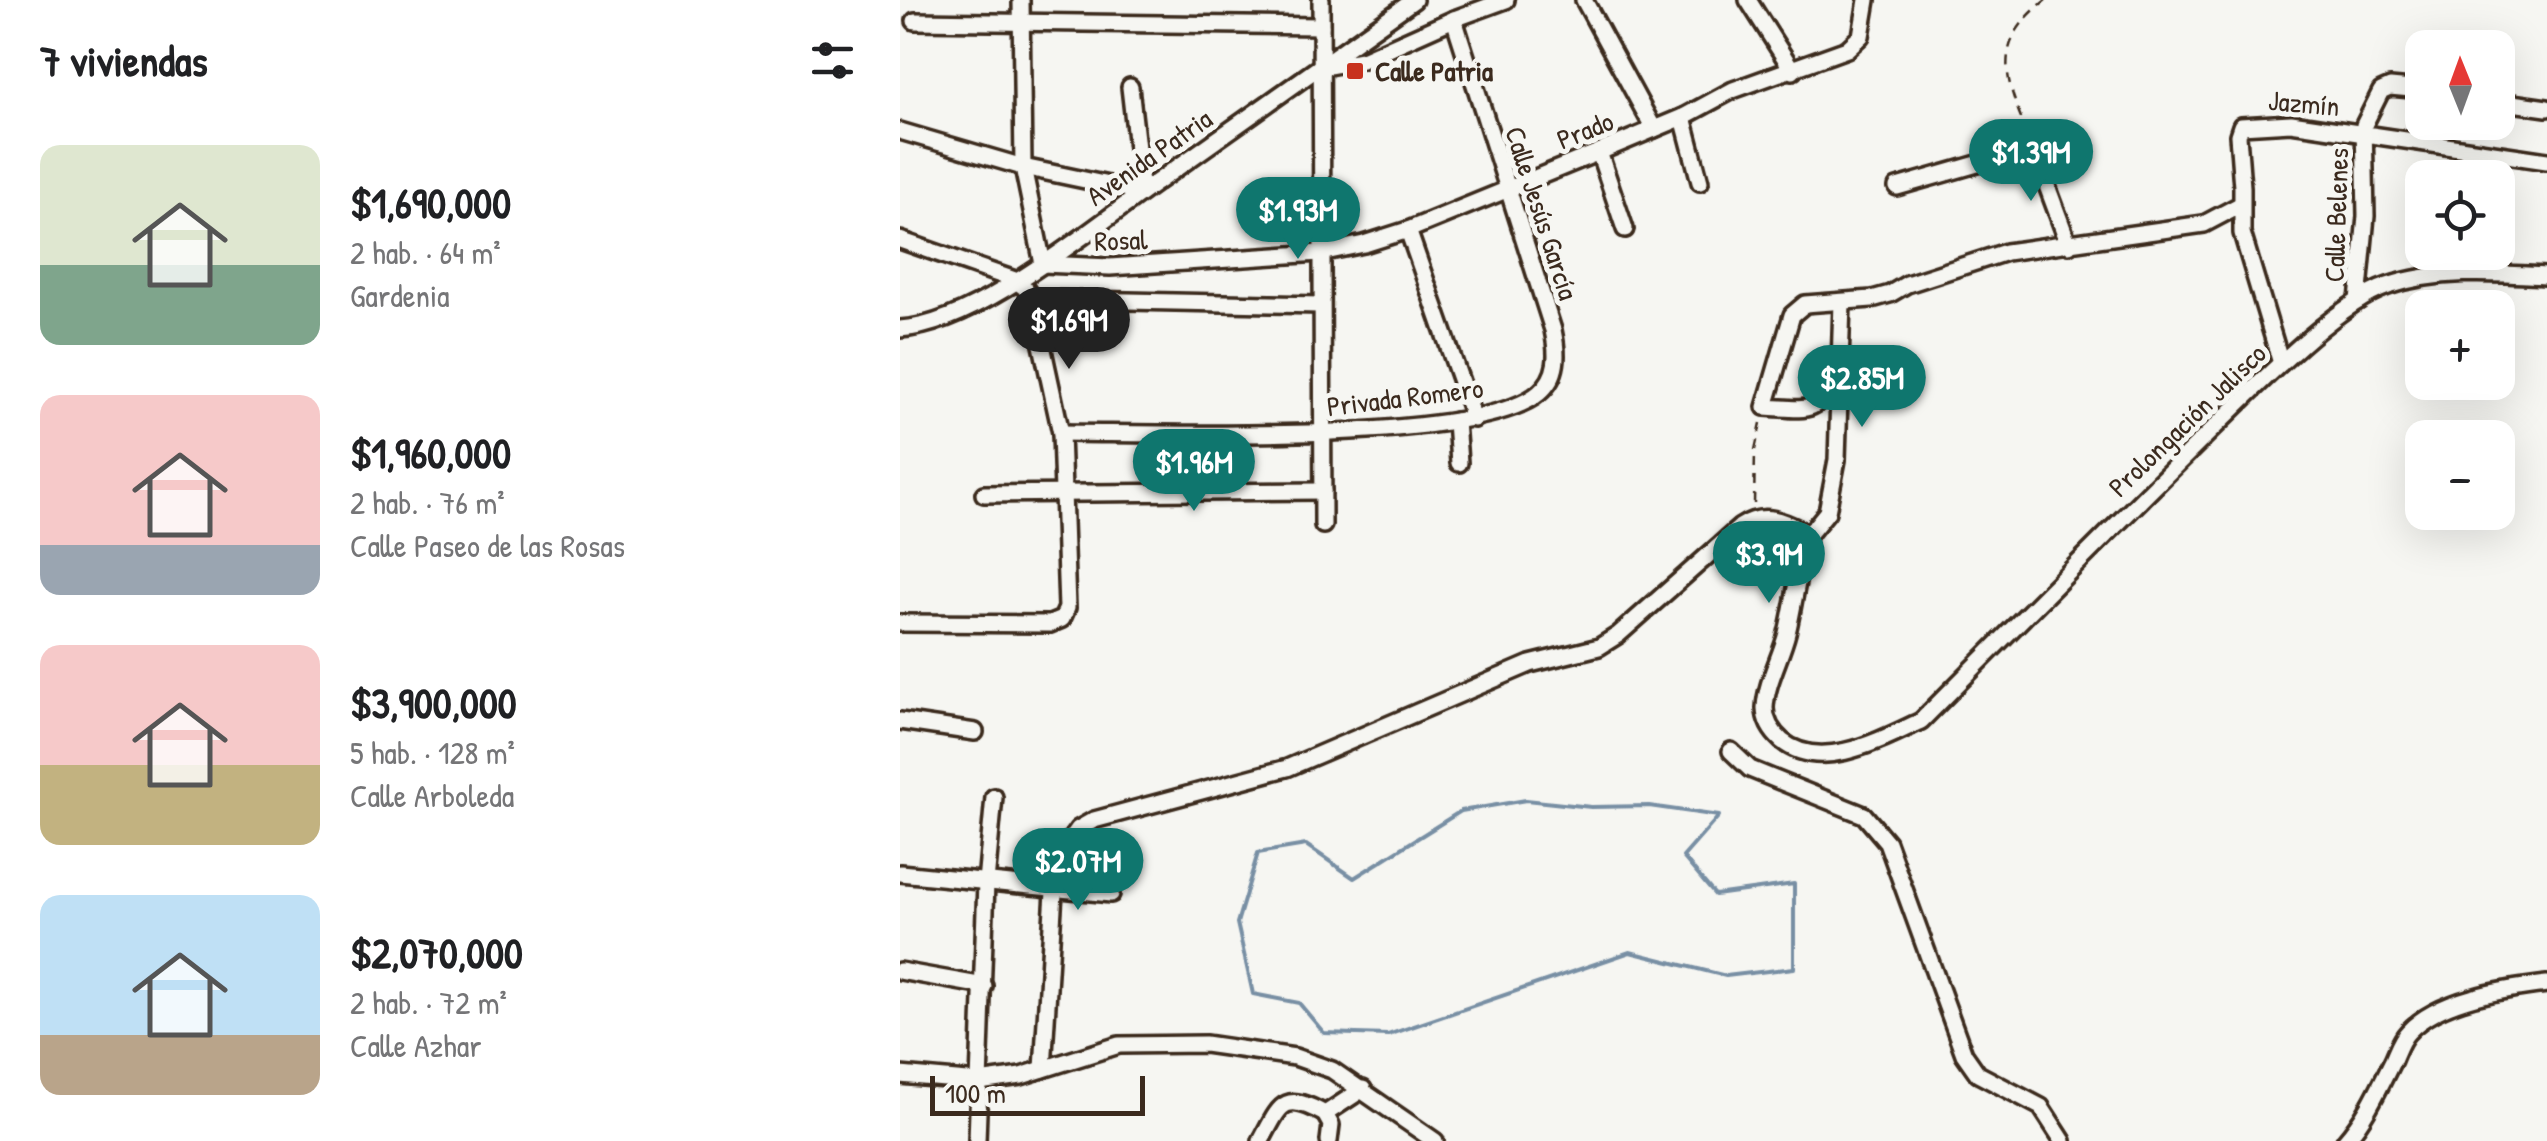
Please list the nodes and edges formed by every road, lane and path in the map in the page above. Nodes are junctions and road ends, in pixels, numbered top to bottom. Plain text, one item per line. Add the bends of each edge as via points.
1 (1021, 0) edge
2 (1321, 0) edge
3 (1414, 0) edge
4 (1506, 0) edge
5 (1584, 0) edge
6 (1748, 0) edge
7 (1866, 0) edge
8 (2046, 0) edge
9 (1454, 19) junction
10 (916, 20) dead end
11 (1022, 24) junction
12 (1322, 26) junction
13 (1319, 67) junction
14 (1794, 71) junction
15 (1130, 87) dead end
16 (2405, 88) edge
17 (2515, 103) edge
18 (2547, 108) edge
19 (1683, 117) junction
20 (1654, 128) junction
21 (900, 131) edge
22 (2362, 135) junction
23 (2033, 148) junction
24 (1599, 152) junction
25 (2547, 162) edge
26 (1023, 167) junction
27 (1700, 182) dead end
28 (1897, 187) dead end
29 (1508, 188) junction
30 (1142, 192) junction
31 (2240, 205) junction
32 (2204, 224) junction
33 (1625, 228) dead end
34 (1408, 230) junction
35 (2242, 232) junction
36 (900, 240) edge
37 (2069, 245) junction
38 (1320, 253) junction
39 (1043, 264) junction
40 (2547, 276) edge
41 (1015, 280) junction
42 (1032, 299) junction
43 (2358, 301) junction
44 (1842, 302) junction
45 (1320, 305) junction
46 (900, 328) edge
47 (2282, 363) junction
48 (1838, 379) junction
49 (1515, 406) joint
50 (1765, 407) junction
51 (1474, 418) junction
52 (1456, 421) junction
53 (1324, 432) junction
54 (1061, 434) junction
55 (1459, 463) dead end
56 (1323, 491) junction
57 (1064, 492) junction
58 (984, 494) dead end
59 (1753, 518) junction
60 (1322, 525) dead end
61 (1810, 534) junction
62 (900, 622) edge
63 (900, 721) edge
64 (975, 732) dead end
65 (1731, 751) dead end
66 (994, 797) dead end
67 (900, 874) edge
68 (986, 882) junction
69 (1052, 886) junction
70 (1111, 894) dead end
71 (900, 972) edge
72 (2547, 984) edge
73 (984, 986) junction
74 (1043, 1070) junction
75 (900, 1075) edge
76 (980, 1082) junction
77 (1363, 1089) junction
78 (1325, 1114) junction
79 (977, 1141) edge
80 (1260, 1141) edge
81 (1329, 1141) edge
82 (1435, 1141) edge
83 (2063, 1141) edge
84 (2346, 1141) edge

1 - 11 street
2 - 12 street
3 - 13 street, Avenida Patria
4 - 9 street
5 - 20 street
6 - 14 street
7 - 14 street, Prado via 1861,36 1847,49
8 - 23 path via 2009,41 2008,87
9 - 13 street via 1362,60
9 - 29 street, Calle Jesús García
10 - 11 street
11 - 12 street
11 - 26 street
12 - 13 street
13 - 30 street, Avenida Patria
13 - 38 street
14 - 19 street, Prado via 1733,90
15 - 30 street
16 - 22 street via 2381,91
17 - 18 street
19 - 20 street, Prado
19 - 27 street
20 - 24 street, Prado
21 - 26 street
22 - 25 street, Calle Belenes
22 - 31 street, Jazmín via 2291,123 2241,126
22 - 43 street, Calle Belenes via 2366,216
23 - 28 street
23 - 37 street
24 - 29 street, Prado
24 - 33 street
26 - 30 street
26 - 39 street
29 - 34 street, Prado
29 - 49 street, Calle Jesús García via 1557,348 1549,383
30 - 39 street, Avenida Patria
31 - 32 street
31 - 35 street
32 - 35 street
32 - 37 street
34 - 38 street, Prado
34 - 51 street
35 - 47 street
36 - 41 street
37 - 44 street via 2006,252 1890,294
38 - 39 street, Rosal via 1110,267
38 - 45 street
39 - 41 street, Avenida Patria
40 - 43 street, Prolongación Jalisco via 2448,275 2387,286
41 - 42 street
41 - 46 street, Avenida Patria via 948,317
42 - 45 street
42 - 54 street
43 - 47 street, Prolongación Jalisco
44 - 48 street
44 - 50 street via 1805,304 1792,314
45 - 53 street
47 - 61 street, Prolongación Jalisco via 1921,722 1818,756 1800,753 1770,729 1765,711
48 - 50 street via 1817,406
48 - 61 street via 1837,460 1827,512
49 - 51 street, Privada Romero
50 - 59 path via 1755,450
51 - 52 street, Privada Romero
52 - 53 street, Privada Romero
52 - 55 street
53 - 54 street, Privada Romero
53 - 56 street
54 - 57 street
56 - 57 street
56 - 60 street
57 - 58 street
57 - 62 street via 1062,619
59 - 61 street via 1782,520
59 - 69 street via 1599,647 1530,664 1287,768 1094,820 1067,842
63 - 64 street
65 - 83 street via 1750,769 1864,816 1888,842 1964,1054 1978,1074 2041,1106
66 - 68 street
67 - 68 street
68 - 69 street
68 - 73 street
69 - 70 street
69 - 74 street
71 - 73 street
72 - 84 street via 2502,989 2427,1017 2407,1033
73 - 76 street
74 - 76 street
74 - 77 street via 1119,1046 1205,1044 1295,1057
75 - 76 street
76 - 79 street
77 - 78 street
77 - 82 street
78 - 80 street via 1291,1101 1280,1106
78 - 81 street via 1332,1125

